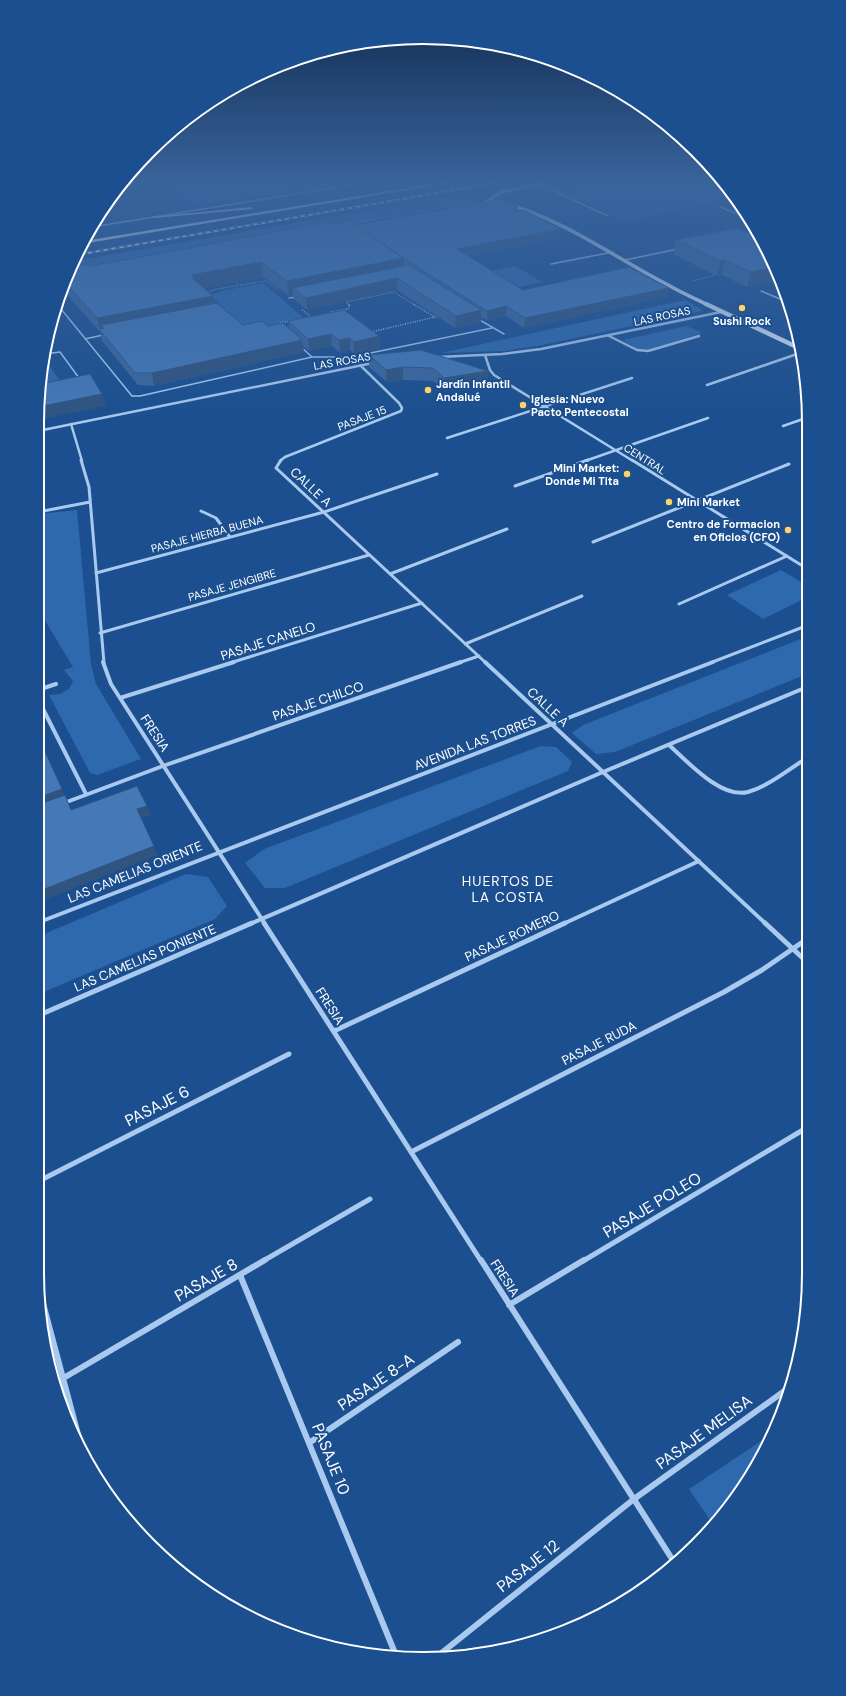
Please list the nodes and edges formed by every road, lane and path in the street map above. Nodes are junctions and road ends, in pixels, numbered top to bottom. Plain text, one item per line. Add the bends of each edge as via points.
1 (561, 262) edge
2 (628, 262) edge
3 (551, 264) dead end
4 (229, 276) edge
5 (273, 280) edge
6 (266, 281) edge
7 (762, 291) edge
8 (203, 294) edge
9 (304, 295) edge
10 (288, 298) edge
11 (781, 300) edge
12 (61, 310) edge
13 (722, 312) junction
14 (317, 315) edge
15 (473, 315) edge
16 (334, 317) edge
17 (304, 318) edge
18 (297, 320) edge
19 (276, 324) edge
20 (492, 328) junction
21 (371, 332) edge
22 (107, 334) edge
23 (504, 334) dead end
24 (608, 336) junction
25 (699, 336) dead end
26 (85, 339) junction
27 (296, 343) edge
28 (794, 346) edge
29 (50, 353) edge
30 (796, 354) edge
31 (485, 355) junction
32 (312, 357) junction
33 (434, 357) edge
34 (379, 362) edge
35 (360, 365) junction
36 (632, 378) dead end
37 (80, 380) edge
38 (707, 385) dead end
39 (545, 406) junction
40 (708, 418) dead end
41 (802, 419) edge
42 (71, 424) junction
43 (783, 426) dead end
44 (44, 430) edge
45 (447, 438) dead end
46 (616, 450) junction
47 (789, 464) dead end
48 (276, 468) joint
49 (437, 474) dead end
50 (515, 486) dead end
51 (697, 500) junction
52 (90, 502) junction
53 (44, 511) edge
54 (201, 511) dead end
55 (324, 512) junction
56 (507, 529) dead end
57 (230, 537) junction
58 (593, 542) dead end
59 (369, 555) junction
60 (787, 556) junction
61 (802, 565) edge
62 (96, 573) junction
63 (390, 574) junction
64 (582, 596) dead end
65 (422, 603) junction
66 (680, 604) dead end
67 (802, 628) edge
68 (100, 633) junction
69 (465, 644) junction
70 (479, 656) junction
71 (56, 684) dead end
72 (44, 688) edge
73 (802, 689) edge
74 (120, 698) junction
75 (44, 712) edge
76 (553, 725) junction
77 (669, 745) junction
78 (802, 761) edge
79 (163, 766) junction
80 (603, 772) junction
81 (86, 794) junction
82 (58, 805) edge
83 (218, 851) junction
84 (699, 861) junction
85 (262, 919) junction
86 (44, 920) edge
87 (802, 943) edge
88 (793, 949) junction
89 (802, 957) edge
90 (44, 1013) edge
91 (334, 1032) junction
92 (290, 1054) dead end
93 (802, 1131) edge
94 (411, 1152) junction
95 (44, 1178) edge
96 (370, 1199) dead end
97 (240, 1275) junction
98 (509, 1305) junction
99 (47, 1317) edge
100 (458, 1342) dead end
101 (63, 1379) junction
102 (60, 1381) edge
103 (783, 1392) edge
104 (75, 1422) edge
105 (309, 1443) junction
106 (634, 1499) junction
107 (672, 1559) edge
108 (394, 1651) edge
109 (444, 1651) edge

1 - 3 lane
2 - 13 main road via 664,284
4 - 8 path via 239,285
5 - 6 path
7 - 11 street
9 - 10 lane
12 - 26 lane
13 - 24 street, LAS ROSAS
13 - 28 main road
14 - 17 path
15 - 20 lane
16 - 21 path via 329,313 348,309 350,305 346,302 394,292 435,318
18 - 19 path
20 - 23 lane
20 - 32 lane via 351,357
22 - 26 lane
24 - 25 street via 637,350 648,352
24 - 31 street, LAS ROSAS via 541,349
26 - 32 lane via 130,395 135,396
27 - 32 lane
29 - 37 lane via 60,352
30 - 38 street
31 - 33 street, LAS ROSAS
31 - 39 street, CENTRAL via 494,375
34 - 35 street, LAS ROSAS
35 - 42 street, LAS ROSAS
35 - 48 street, PASAJE 15 via 399,403 401,411 285,457 278,462
36 - 39 street
39 - 45 street
39 - 46 street, CENTRAL
40 - 46 street
41 - 43 street
42 - 44 street, LAS ROSAS
42 - 52 street, FRESIA via 85,471
46 - 50 street
46 - 51 street, CENTRAL
47 - 51 street
48 - 55 street, CALLE A
49 - 55 street, PASAJE HIERBA BUENA
51 - 58 street
51 - 60 street, CENTRAL
52 - 53 street
52 - 62 street, FRESIA
54 - 57 street via 216,518
55 - 57 street, PASAJE HIERBA BUENA
55 - 59 street, CALLE A
56 - 63 street
57 - 62 street, PASAJE HIERBA BUENA
59 - 63 street, CALLE A
59 - 68 street, PASAJE JENGIBRE
60 - 61 street, CENTRAL
60 - 66 street
62 - 68 street, FRESIA
63 - 65 street, CALLE A
64 - 69 street
65 - 69 street, CALLE A
65 - 74 street, PASAJE CANELO
67 - 76 street, AVENIDA LAS TORRES
68 - 74 street, FRESIA via 105,671
69 - 70 street, CALLE A
70 - 76 street, CALLE A
70 - 79 street, PASAJE CHILCO
71 - 72 street
73 - 77 street
74 - 79 street, FRESIA
75 - 81 street
76 - 80 street, CALLE A
76 - 83 street, AVENIDA LAS TORRES
77 - 78 street via 717,786 742,794
77 - 80 street
79 - 81 street, PASAJE CHILCO
79 - 83 street, FRESIA
80 - 84 street, CALLE A
80 - 85 street
81 - 82 street, PASAJE CHILCO
83 - 85 street, FRESIA
83 - 86 street, LAS CAMELIAS ORIENTE
84 - 88 street, CALLE A
84 - 91 street, PASAJE ROMERO
85 - 90 street, LAS CAMELIAS PONIENTE
85 - 91 street, FRESIA
87 - 88 street, PASAJE RUDA
88 - 89 street, CALLE A
88 - 94 street, PASAJE RUDA via 724,992
91 - 94 street, FRESIA
92 - 95 street, PASAJE 6
93 - 98 street, PASAJE POLEO
94 - 98 street, FRESIA
96 - 97 street, PASAJE 8
97 - 101 street, PASAJE 8
97 - 105 street, PASAJE 10
98 - 106 street, FRESIA
99 - 101 street
100 - 105 street, PASAJE 8-A
101 - 102 street, PASAJE 8
101 - 104 street
103 - 106 street, PASAJE MELISA
105 - 108 street, PASAJE 10
106 - 107 street, FRESIA
106 - 109 street, PASAJE 12

